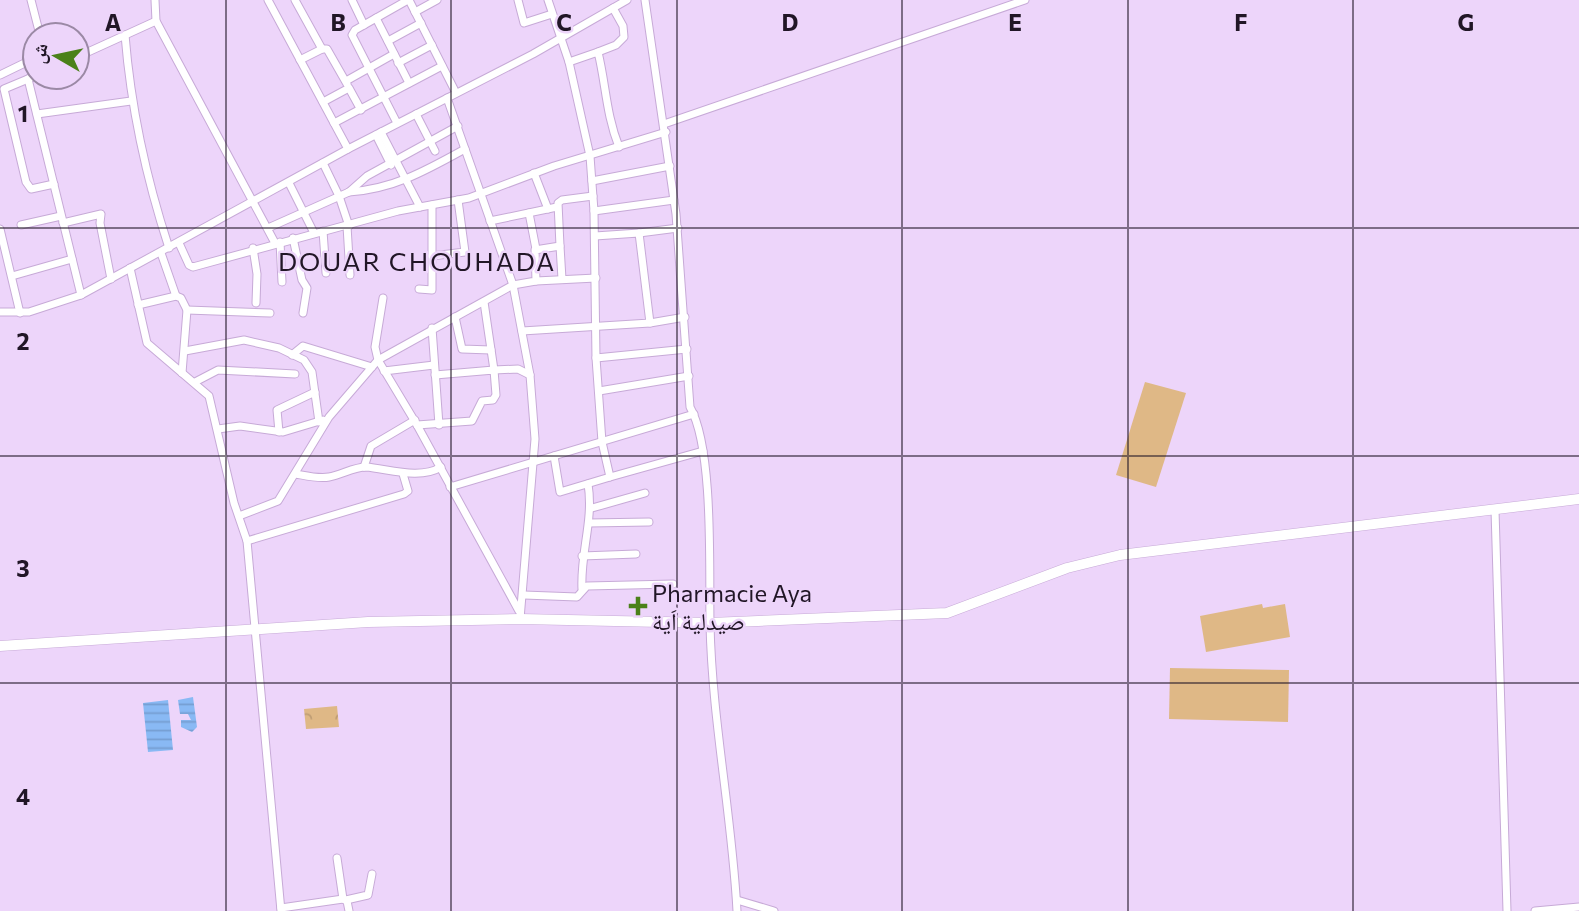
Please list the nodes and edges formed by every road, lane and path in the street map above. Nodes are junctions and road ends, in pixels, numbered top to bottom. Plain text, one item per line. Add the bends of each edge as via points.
1 (31, 0) edge
2 (155, 0) edge
3 (268, 0) edge
4 (295, 0) edge
5 (352, 0) edge
6 (408, 0) edge
7 (437, 0) edge
8 (518, 0) edge
9 (548, 0) edge
10 (627, 0) edge
11 (645, 0) edge
12 (1025, 0) edge
13 (613, 8) junction
14 (415, 12) junction
15 (552, 15) junction
16 (376, 18) junction
17 (36, 21) edge
18 (156, 21) junction
19 (421, 23) junction
20 (364, 25) junction
21 (125, 35) junction
22 (562, 37) junction
23 (388, 41) junction
24 (432, 45) junction
25 (322, 49) junction
26 (91, 51) edge
27 (598, 52) junction
28 (394, 54) junction
29 (300, 60) junction
30 (569, 62) junction
31 (398, 63) junction
32 (21, 65) edge
33 (442, 66) junction
34 (369, 68) junction
35 (0, 75) edge
36 (21, 82) edge
37 (409, 83) junction
38 (347, 84) junction
39 (33, 91) edge
40 (456, 93) junction
41 (384, 97) junction
42 (447, 98) junction
43 (131, 102) junction
44 (323, 102) junction
45 (361, 110) junction
46 (37, 114) junction
47 (416, 114) junction
48 (334, 123) junction
49 (397, 123) junction
50 (458, 126) junction
51 (665, 128) junction
52 (378, 134) junction
53 (431, 142) junction
54 (620, 147) junction
55 (348, 149) junction
56 (465, 149) junction
57 (435, 152) dead end
58 (590, 156) junction
59 (323, 163) junction
60 (393, 163) junction
61 (670, 166) junction
62 (534, 173) junction
63 (405, 181) junction
64 (592, 181) junction
65 (289, 183) junction
66 (54, 184) junction
67 (349, 192) junction
68 (481, 192) junction
69 (340, 196) junction
70 (593, 196) junction
71 (458, 200) junction
72 (674, 200) junction
73 (254, 201) junction
74 (432, 205) junction
75 (420, 207) junction
76 (557, 207) junction
77 (548, 209) junction
78 (304, 211) junction
79 (594, 211) junction
80 (529, 213) junction
81 (62, 219) junction
82 (490, 221) junction
83 (21, 225) dead end
84 (348, 226) junction
85 (268, 228) junction
86 (678, 228) junction
87 (0, 229) edge
88 (323, 231) junction
89 (314, 233) junction
90 (639, 233) junction
91 (595, 236) junction
92 (293, 238) junction
93 (179, 243) junction
94 (278, 243) junction
95 (560, 246) junction
96 (253, 248) junction
97 (536, 249) junction
98 (165, 251) junction
99 (432, 256) junction
100 (72, 259) junction
101 (130, 268) junction
102 (326, 273) dead end
103 (350, 275) dead end
104 (12, 276) junction
105 (596, 278) junction
106 (111, 279) junction
107 (562, 279) junction
108 (536, 281) junction
109 (282, 282) dead end
110 (513, 285) junction
111 (419, 289) dead end
112 (80, 295) junction
113 (176, 296) junction
114 (383, 298) dead end
115 (485, 302) junction
116 (256, 303) dead end
117 (138, 305) junction
118 (187, 310) junction
119 (0, 312) edge
120 (20, 313) junction
121 (270, 313) dead end
122 (303, 313) dead end
123 (455, 317) junction
124 (685, 317) junction
125 (650, 323) junction
126 (597, 327) junction
127 (432, 328) junction
128 (522, 331) junction
129 (687, 349) junction
130 (491, 350) junction
131 (185, 351) junction
132 (292, 355) junction
133 (596, 358) junction
134 (378, 360) junction
135 (434, 365) junction
136 (372, 367) junction
137 (494, 370) junction
138 (384, 371) junction
139 (182, 373) junction
140 (295, 374) dead end
141 (435, 375) junction
142 (530, 375) junction
143 (689, 376) junction
144 (195, 382) junction
145 (599, 391) junction
146 (314, 392) junction
147 (694, 414) junction
148 (329, 417) junction
149 (319, 422) junction
150 (416, 423) junction
151 (439, 425) junction
152 (218, 429) junction
153 (279, 432) junction
154 (602, 442) junction
155 (703, 451) junction
156 (554, 456) junction
157 (533, 463) junction
158 (363, 467) junction
159 (441, 467) junction
160 (296, 474) junction
161 (403, 474) junction
162 (610, 477) junction
163 (588, 484) junction
164 (450, 487) junction
165 (645, 493) dead end
166 (1579, 499) edge
167 (592, 508) junction
168 (1498, 509) junction
169 (239, 516) junction
170 (649, 522) dead end
171 (589, 523) junction
172 (247, 541) junction
173 (636, 554) dead end
174 (582, 556) junction
175 (673, 584) dead end
176 (582, 589) junction
177 (524, 594) junction
178 (520, 615) junction
179 (710, 623) junction
180 (255, 628) junction
181 (0, 646) edge
182 (337, 858) dead end
183 (372, 874) dead end
184 (345, 899) junction
185 (737, 900) junction
186 (1579, 907) edge
187 (281, 909) edge
188 (349, 911) edge
189 (737, 911) edge
190 (774, 911) edge
191 (1507, 911) edge
192 (1535, 911) edge

1 - 17 street
2 - 18 street
3 - 29 street
4 - 25 street
5 - 20 street
6 - 14 street
6 - 16 street
7 - 14 street
8 - 15 street via 524,23
9 - 15 street
10 - 13 street
11 - 51 street
12 - 51 street
13 - 22 street
13 - 27 street via 624,37
14 - 19 street
15 - 22 street
16 - 20 street
16 - 23 street
18 - 21 street
18 - 73 street
19 - 23 street
19 - 24 street
20 - 34 street via 352,35
21 - 26 street
21 - 43 street
22 - 30 street
22 - 40 street
23 - 28 street
24 - 31 street
24 - 33 street
25 - 29 street
25 - 38 street via 327,48
27 - 30 street
27 - 54 street
28 - 31 street
28 - 34 street
29 - 44 street
30 - 58 street
31 - 37 street
32 - 35 street
33 - 37 street
33 - 40 street
34 - 38 street
34 - 41 street
36 - 66 street via 4,89 26,182 31,189
37 - 41 street
38 - 44 street
38 - 45 street
39 - 46 street
40 - 42 street
41 - 45 street
41 - 49 street
42 - 47 street
42 - 50 street
43 - 46 street
43 - 98 street
44 - 48 street
45 - 48 street
46 - 66 street
47 - 49 street
47 - 53 street
48 - 55 street
49 - 52 street
50 - 53 street
50 - 56 street
51 - 54 street
51 - 61 street
52 - 55 street
52 - 60 street
53 - 57 street
53 - 60 street
54 - 58 street
55 - 59 street
56 - 63 street
56 - 68 street
58 - 62 street
58 - 64 street
59 - 65 street
59 - 69 street
60 - 63 street
60 - 67 street
61 - 64 street
61 - 72 street
62 - 68 street
62 - 77 street
63 - 67 street
63 - 75 street
64 - 70 street
65 - 73 street
65 - 78 street
66 - 81 street
67 - 69 street
68 - 71 street
68 - 82 street
69 - 78 street
69 - 84 street
70 - 76 street via 562,200
70 - 79 street
71 - 74 street
71 - 99 street via 465,252
72 - 79 street
72 - 86 street
73 - 85 street
73 - 93 street
74 - 75 street
74 - 99 street
75 - 84 street
76 - 77 street
76 - 95 street
77 - 80 street
78 - 85 street
78 - 89 street
79 - 91 street
80 - 82 street
80 - 97 street
81 - 83 street
81 - 100 street
81 - 106 street via 102,214
82 - 110 street
84 - 88 street
84 - 103 street
85 - 94 street
86 - 90 street
86 - 124 street
87 - 104 street
88 - 89 street
88 - 102 street
89 - 92 street
90 - 91 street
90 - 125 street
91 - 105 street
92 - 94 street
92 - 122 street via 307,288
93 - 96 street via 192,267
93 - 98 street
94 - 96 street
94 - 109 street
95 - 97 street
95 - 107 street
96 - 116 street
97 - 108 street
98 - 101 street
98 - 113 street
99 - 111 street via 432,290
100 - 104 street
100 - 112 street
101 - 106 street
101 - 117 street
104 - 120 street
105 - 107 street
105 - 126 street
106 - 112 street
107 - 108 street
108 - 110 street
110 - 115 street
110 - 128 street
112 - 120 street
113 - 117 street
113 - 118 street
114 - 134 street via 375,344
115 - 123 street
115 - 130 street
117 - 139 street via 147,343
118 - 121 street
118 - 131 street
119 - 120 street
123 - 127 street
123 - 130 street via 462,349
124 - 125 street
124 - 129 street
125 - 126 street
126 - 128 street
126 - 133 street
127 - 134 street
127 - 135 street
128 - 142 street
129 - 133 street
129 - 143 street
130 - 137 street
131 - 132 street via 244,340
131 - 139 street
132 - 136 street via 303,346
132 - 146 street via 310,365
133 - 145 street
134 - 136 street
134 - 138 street
135 - 138 street
135 - 141 street
136 - 148 street
137 - 141 street
137 - 142 street via 518,369
137 - 151 street via 496,395 482,401 474,419
138 - 150 street
139 - 144 street
140 - 144 street via 218,370
141 - 151 street
142 - 157 street
143 - 145 street
143 - 147 street
144 - 152 street via 209,396
145 - 154 street
146 - 149 street
146 - 153 street via 277,410
147 - 154 street
147 - 155 street
148 - 149 street
148 - 160 street
149 - 153 street
150 - 151 street
150 - 158 street via 371,446
150 - 159 street
152 - 153 street via 240,426
152 - 169 street
154 - 156 street
154 - 162 street
155 - 162 street
155 - 179 street
156 - 157 street
156 - 163 street via 558,492
157 - 164 street
157 - 177 street
158 - 160 street via 325,478
158 - 161 street
159 - 161 street
159 - 164 street
160 - 169 street via 274,504
161 - 172 street via 408,491 404,494
162 - 163 street
163 - 167 street
164 - 178 street
165 - 167 street
166 - 168 street
167 - 171 street
168 - 179 street via 1120,555 1067,568 952,612
168 - 191 street
169 - 172 street
170 - 171 street
171 - 174 street
172 - 180 street
173 - 174 street
174 - 176 street
175 - 176 street
176 - 177 street via 577,597
177 - 178 street
178 - 179 street
178 - 180 street
179 - 185 street
180 - 181 street
180 - 187 street
182 - 184 street
183 - 184 street via 368,895
184 - 187 street
184 - 188 street
185 - 189 street
185 - 190 street
186 - 192 street

